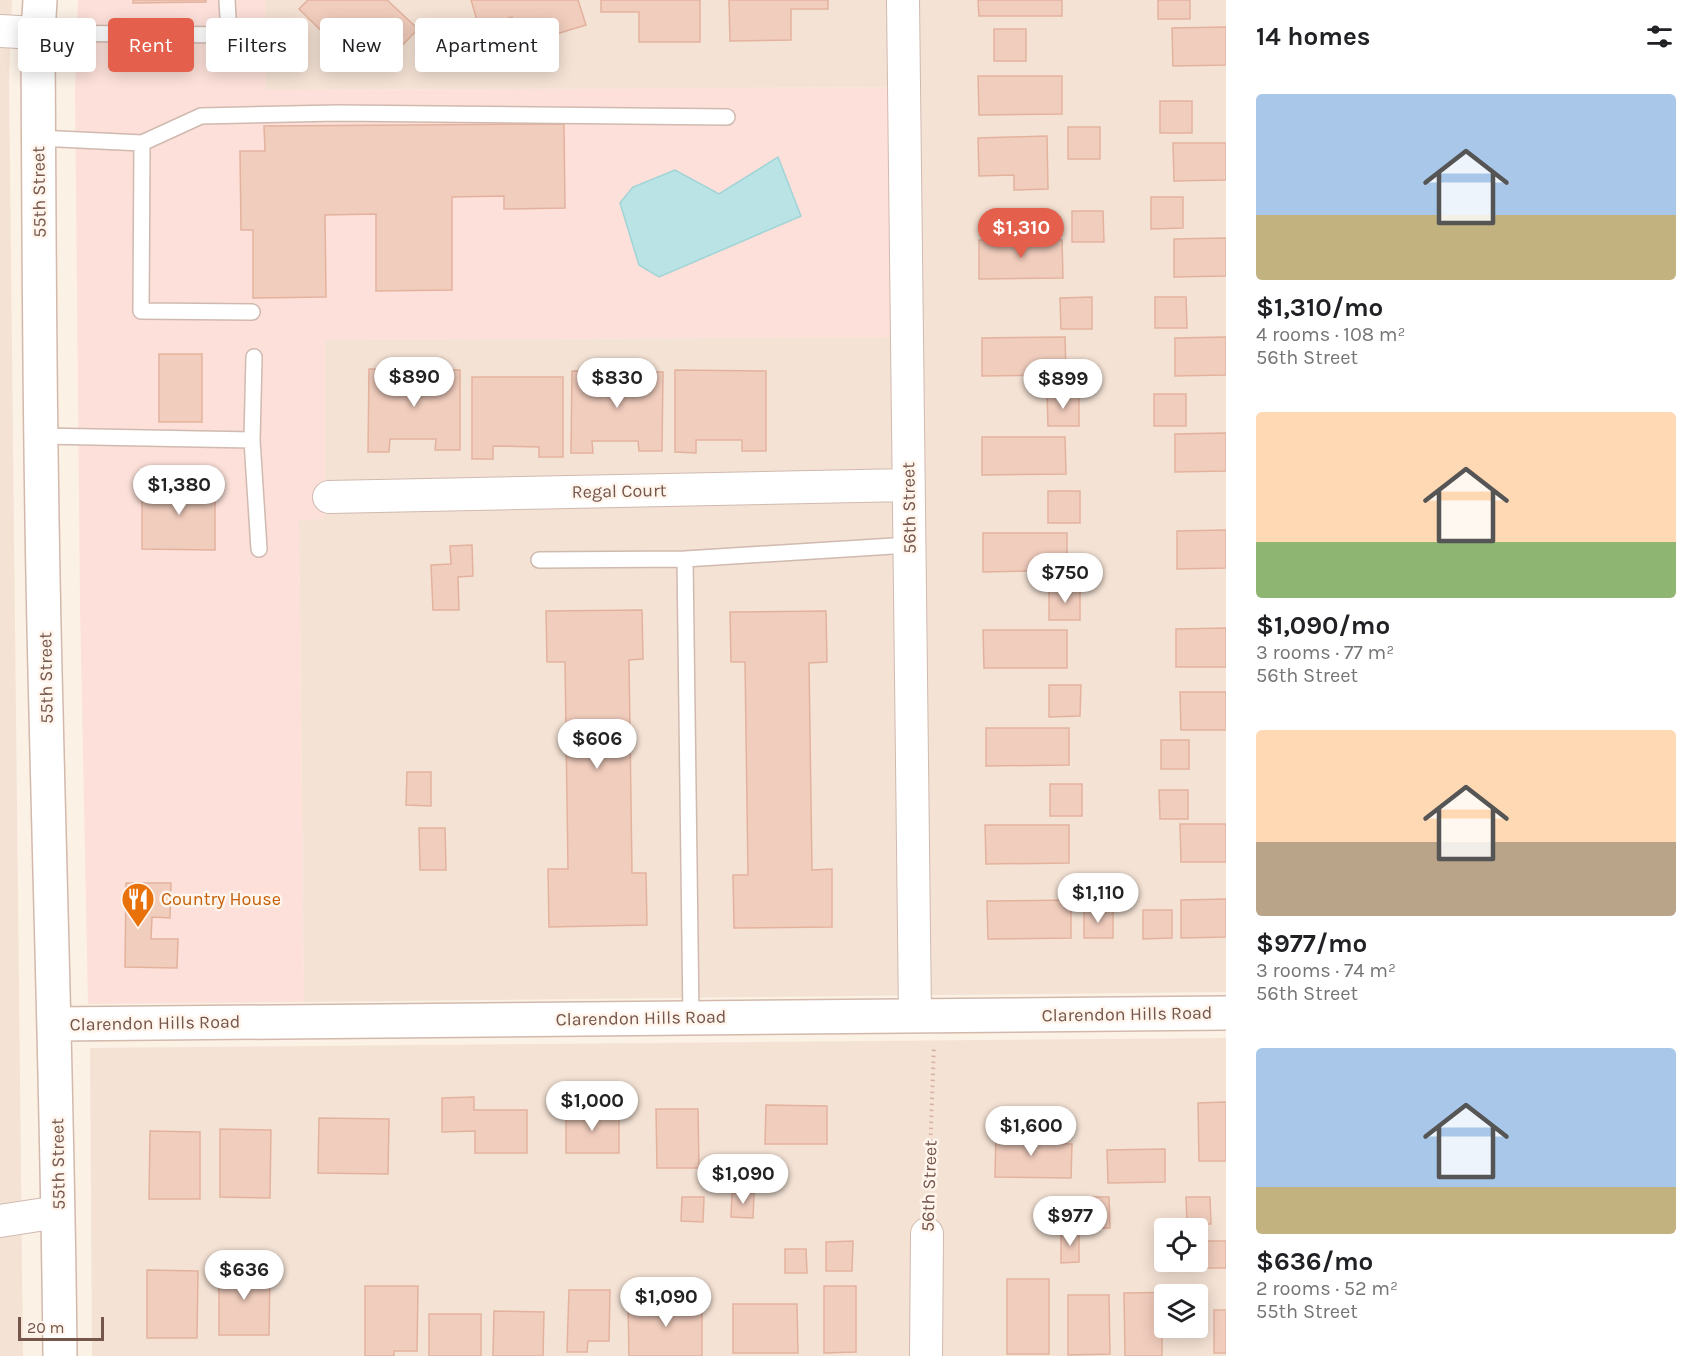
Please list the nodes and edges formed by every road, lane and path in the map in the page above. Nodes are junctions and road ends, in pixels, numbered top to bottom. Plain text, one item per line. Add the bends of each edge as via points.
1 (40, 0) edge
2 (227, 0) edge
3 (903, 0) edge
4 (39, 18) edge
5 (0, 31) edge
6 (18, 32) edge
7 (96, 33) edge
8 (38, 72) edge
9 (727, 117) dead end
10 (38, 138) junction
11 (142, 143) junction
12 (252, 312) dead end
13 (254, 357) dead end
14 (41, 436) junction
15 (252, 440) junction
16 (908, 485) junction
17 (329, 497) dead end
18 (909, 545) junction
19 (259, 549) dead end
20 (686, 558) junction
21 (539, 560) dead end
22 (1226, 1013) edge
23 (925, 1016) junction
24 (691, 1018) junction
25 (56, 1024) junction
26 (58, 1212) junction
27 (0, 1221) edge
28 (927, 1234) joint
29 (60, 1356) edge
30 (926, 1356) edge

1 - 4 main road, 55th Street
2 - 7 lane via 229,34
3 - 16 street, 56th Street
5 - 6 street
8 - 10 main road, 55th Street
9 - 11 lane via 349,113 201,116
10 - 11 lane
10 - 14 main road, 55th Street
11 - 12 lane via 141,311
13 - 15 lane
14 - 15 lane
14 - 25 main road, 55th Street
15 - 19 lane
16 - 17 street, Regal Court
16 - 18 street, 56th Street
18 - 20 lane
18 - 23 street, 56th Street
20 - 21 lane
20 - 24 lane
22 - 23 main road, Clarendon Hills Road
23 - 24 main road, Clarendon Hills Road
23 - 28 path, 56th Street
24 - 25 main road, Clarendon Hills Road
25 - 26 main road, 55th Street
26 - 27 street
26 - 29 main road, 55th Street
28 - 30 street, 56th Street

